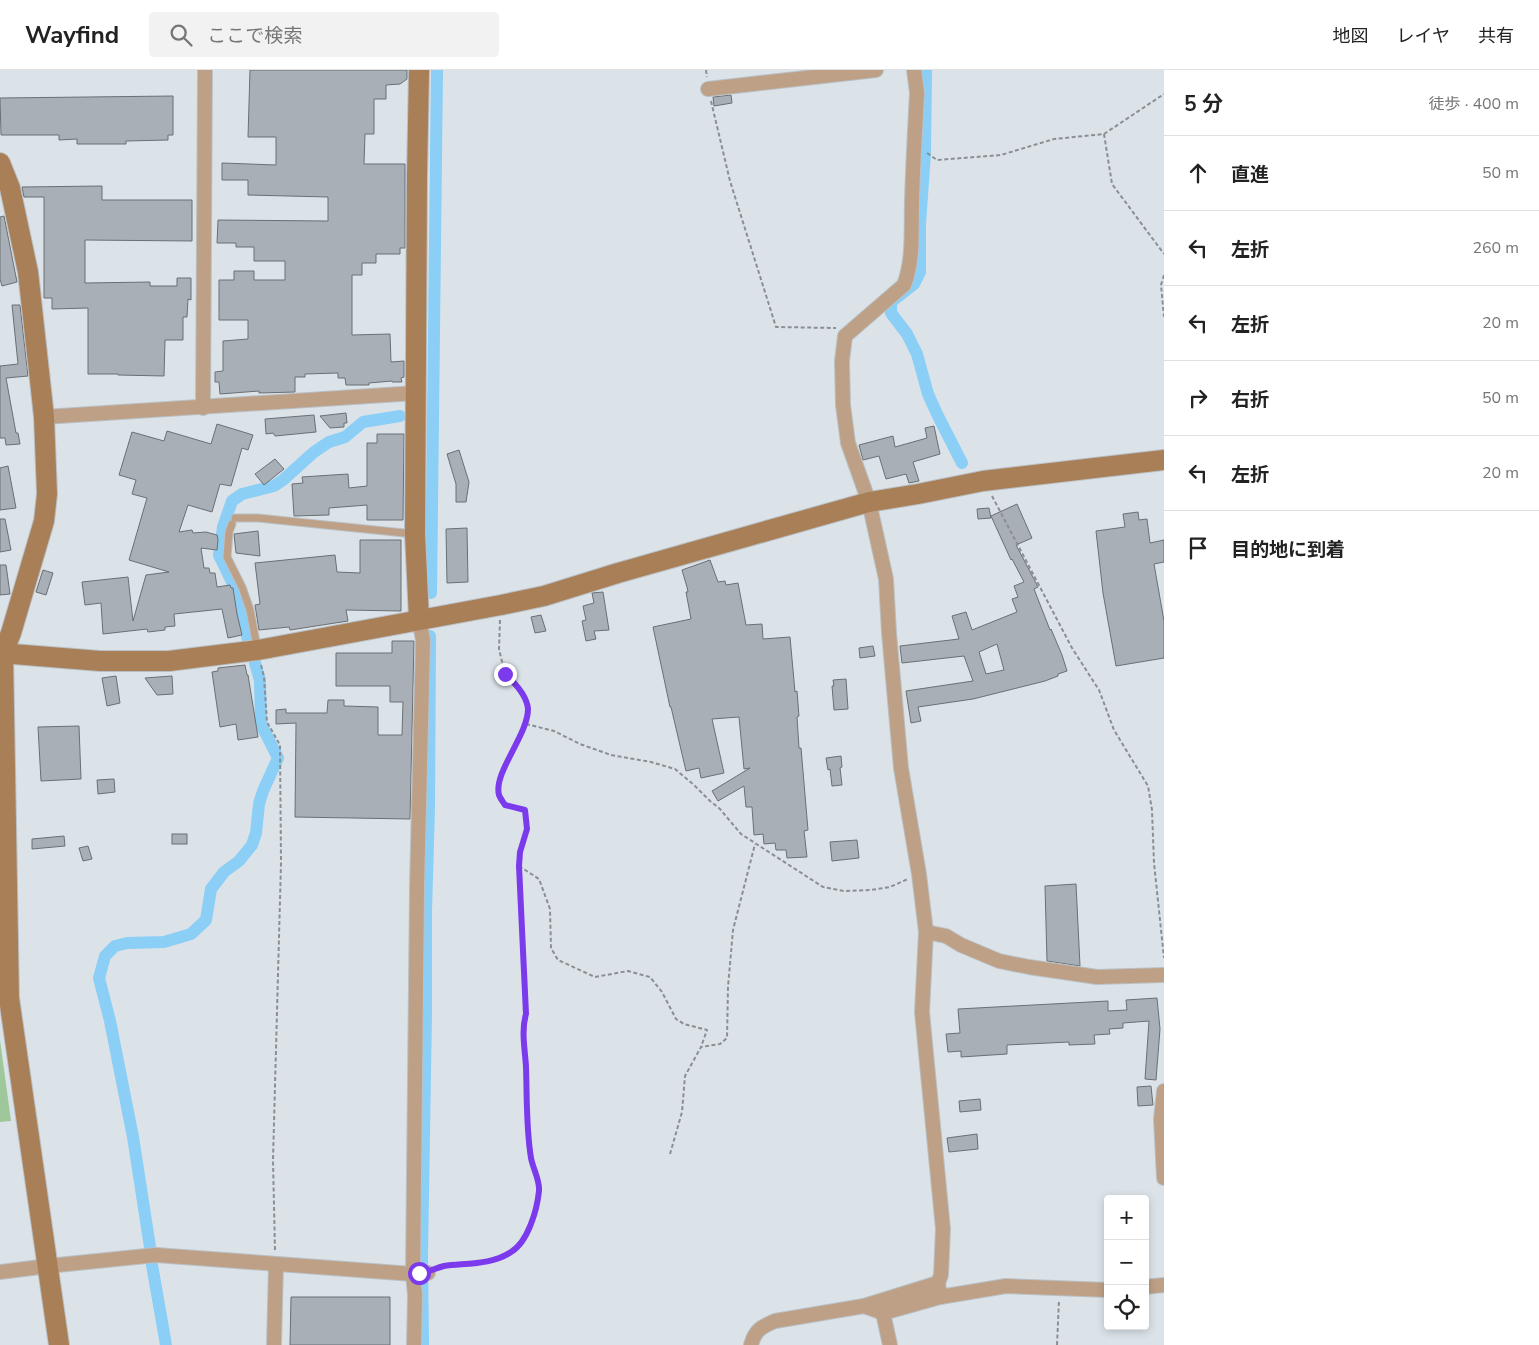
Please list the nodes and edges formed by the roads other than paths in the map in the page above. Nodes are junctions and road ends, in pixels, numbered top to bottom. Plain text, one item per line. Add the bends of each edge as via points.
1 (205, 70) edge
2 (420, 70) edge
3 (876, 70) edge
4 (914, 70) edge
5 (708, 89) road end
6 (0, 164) edge
7 (416, 393) junction
8 (203, 408) junction
9 (44, 417) junction
10 (1164, 460) edge
11 (869, 502) junction
12 (415, 534) junction
13 (419, 619) junction
14 (258, 650) junction
15 (2, 652) edge
16 (926, 932) junction
17 (1164, 975) edge
18 (5, 998) edge
19 (1164, 1090) edge
20 (1164, 1178) edge
21 (276, 1264) junction
22 (48, 1266) junction
23 (0, 1272) edge
24 (420, 1273) junction
25 (1164, 1285) edge
26 (1149, 1287) edge
27 (939, 1290) junction
28 (1104, 1290) edge
29 (864, 1306) junction
30 (883, 1313) junction
31 (59, 1345) edge
32 (274, 1345) edge
33 (414, 1345) edge
34 (751, 1345) edge
35 (890, 1345) edge

1 - 8 street
2 - 7 street
3 - 5 street
4 - 11 street via 917,93 908,276 904,285 845,336 842,360 848,444
6 - 9 street via 10,188 28,272
7 - 8 street
7 - 12 street
8 - 9 street
9 - 15 street via 47,494 44,521 11,633
10 - 11 street via 983,481
11 - 13 street via 544,596
11 - 16 street via 886,579 901,768
12 - 13 street
12 - 14 lane via 258,518 234,521 229,532 227,557 250,610
13 - 14 street
13 - 24 street via 422,640 418,877
14 - 15 street via 169,661 100,660
15 - 18 street
16 - 17 street via 946,936 999,961 1029,967 1097,977
16 - 27 street via 922,1012 942,1229
18 - 22 street
19 - 20 street via 1161,1118
21 - 22 street via 156,1255
21 - 24 street
21 - 32 street
22 - 23 street
22 - 31 street
24 - 33 street via 415,1295
25 - 26 street
27 - 28 street via 1006,1286
27 - 29 street
27 - 30 street
29 - 30 street
29 - 34 street via 775,1321 754,1334
30 - 35 street

